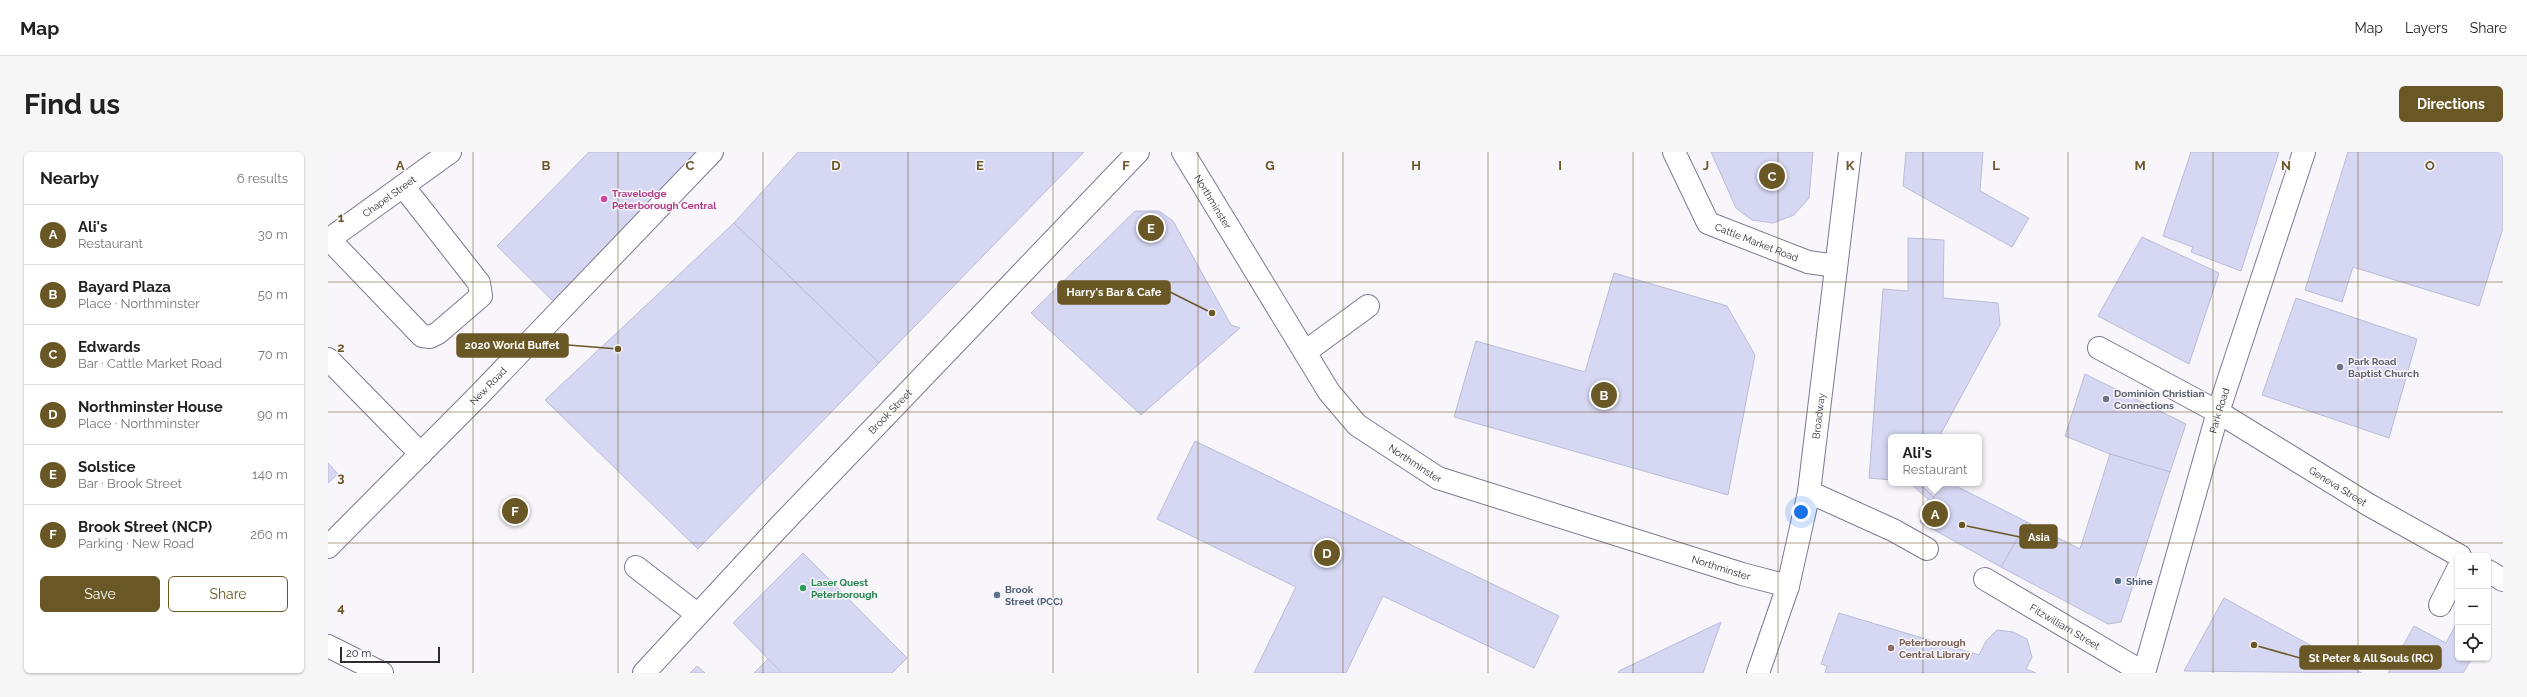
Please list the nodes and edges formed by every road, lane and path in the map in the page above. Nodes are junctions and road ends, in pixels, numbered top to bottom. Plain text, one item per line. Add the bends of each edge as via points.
1 (450, 152) edge
2 (712, 152) edge
3 (1138, 152) edge
4 (1183, 152) edge
5 (1674, 152) edge
6 (1850, 152) edge
7 (2304, 152) edge
8 (403, 186) junction
9 (329, 240) edge
10 (1836, 266) junction
11 (1368, 306) dead end
12 (2098, 348) dead end
13 (1305, 352) junction
14 (328, 359) edge
15 (2218, 412) junction
16 (421, 454) junction
17 (1809, 492) junction
18 (328, 547) edge
19 (1927, 549) dead end
20 (2455, 553) edge
21 (636, 568) dead end
22 (2491, 573) edge
23 (2455, 575) edge
24 (1985, 580) dead end
25 (2503, 580) edge
26 (1788, 586) junction
27 (2440, 605) dead end
28 (697, 614) junction
29 (328, 646) edge
30 (382, 673) edge
31 (644, 673) edge
32 (1758, 673) edge
33 (2144, 673) edge

1 - 8 street, Chapel Street
2 - 16 street, New Road
3 - 28 street, Brook Street
4 - 13 street, Northminster
5 - 10 street, Cattle Market Road via 1708,223 1808,262
6 - 10 street, Broadway
7 - 15 street, Park Road
8 - 9 street, Chapel Street
8 - 9 street via 479,283 481,289 480,296 438,333 430,337 422,336
10 - 17 street, Broadway
11 - 13 street
12 - 15 street, Geneva Street
13 - 26 street, Northminster via 1329,392 1357,425 1438,478 1742,574
14 - 16 street
15 - 20 street, Geneva Street via 2369,505
15 - 33 street, Park Road
16 - 18 street, New Road
17 - 19 street via 1893,530
17 - 26 street, Broadway
21 - 28 street
22 - 25 street
23 - 27 street
24 - 33 street, Fitzwilliam Street
26 - 32 street, Broadway
28 - 31 street, Brook Street
29 - 30 street

